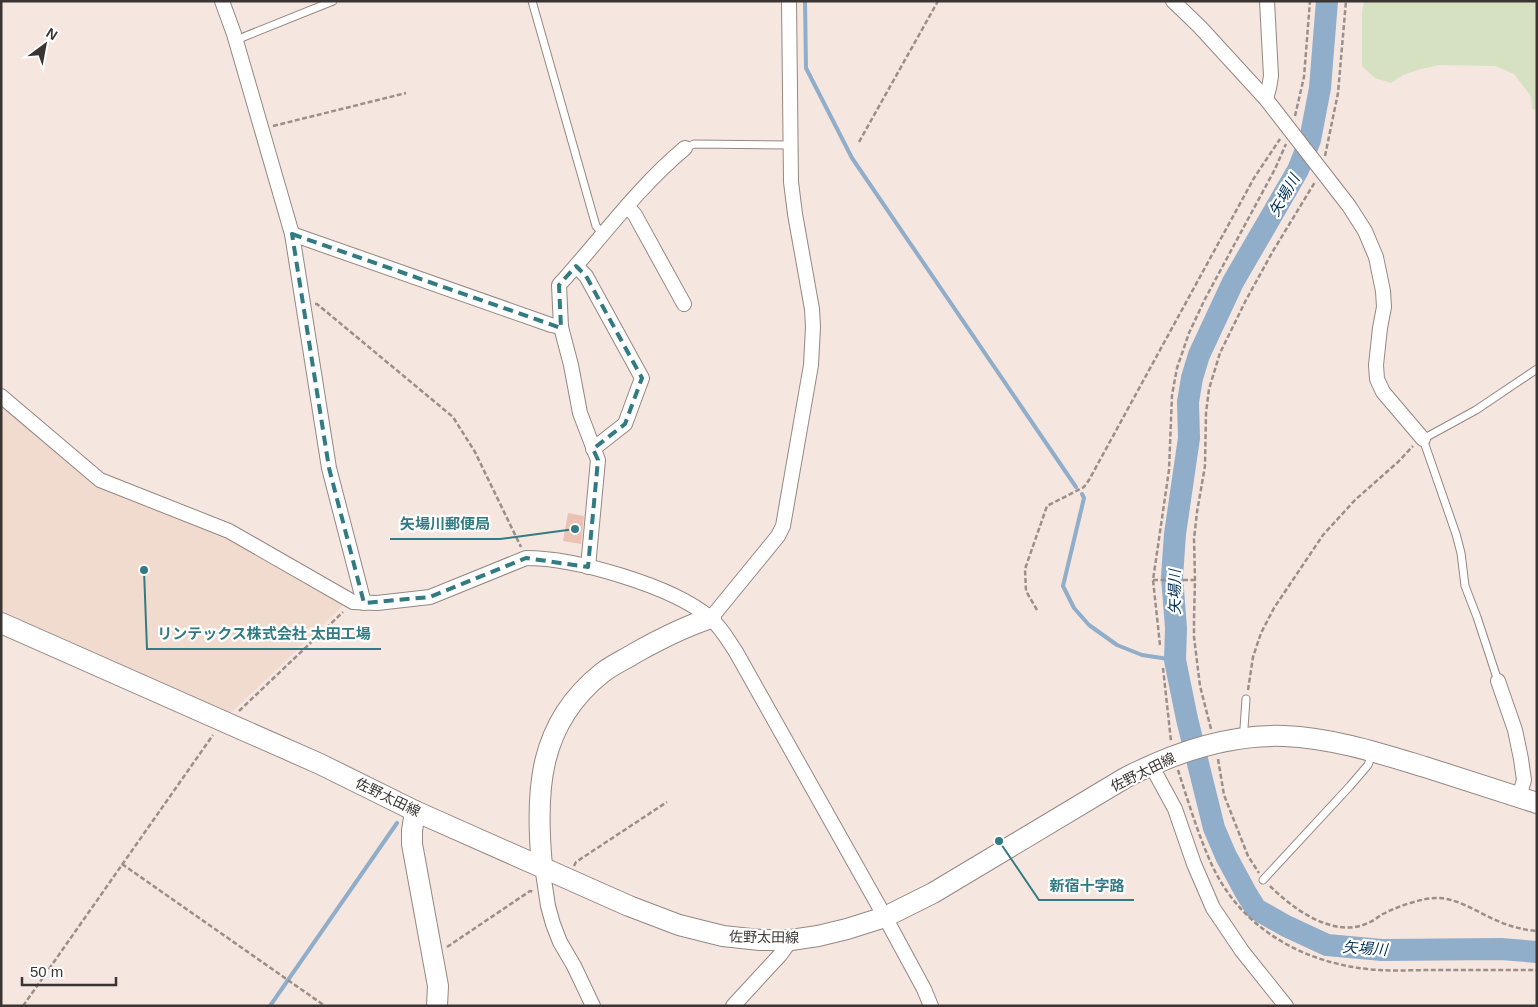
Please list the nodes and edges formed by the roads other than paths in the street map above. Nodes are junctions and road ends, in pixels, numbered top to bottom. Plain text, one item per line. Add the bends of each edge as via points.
1 (222, 1) edge
2 (333, 1) edge
3 (532, 1) edge
4 (789, 1) edge
5 (1173, 1) edge
6 (1267, 1) edge
7 (236, 40) junction
8 (1266, 99) junction
9 (790, 145) junction
10 (685, 148) joint
11 (627, 206) junction
12 (292, 234) junction
13 (603, 234) junction
14 (576, 266) junction
15 (684, 304) dead end
16 (561, 327) junction
17 (1537, 369) edge
18 (1, 396) edge
19 (1423, 439) junction
20 (593, 449) junction
21 (588, 567) junction
22 (359, 603) junction
23 (711, 618) junction
24 (1, 623) edge
25 (1498, 681) joint
26 (1246, 699) road end
27 (1245, 739) junction
28 (1372, 751) junction
29 (1151, 765) junction
30 (1528, 800) edge
31 (415, 810) junction
32 (542, 866) junction
33 (1263, 880) road end
34 (885, 917) junction
35 (791, 940) junction
36 (437, 1006) edge
37 (593, 1006) edge
38 (734, 1006) edge
39 (930, 1006) edge
40 (1286, 1006) edge

1 - 7 street
2 - 7 lane
3 - 13 lane via 596,226
4 - 9 street
5 - 8 street
6 - 8 street via 1271,76
7 - 12 street
8 - 19 street via 1350,206 1365,231 1376,257 1383,291 1384,307 1376,365 1379,386
9 - 10 lane via 694,144
9 - 23 street via 795,214 812,309 812,344 805,401 783,526
10 - 11 street
11 - 13 street
11 - 15 street
12 - 16 street
12 - 22 street via 328,468
13 - 14 street
14 - 16 street via 559,285
14 - 20 street via 586,276 642,378 626,424
16 - 20 street via 580,413
17 - 19 lane via 1476,410
18 - 22 street via 100,480 229,531
19 - 25 lane via 1456,534 1465,586
20 - 21 street via 598,460
21 - 22 street via 526,558 430,597
21 - 23 street via 670,594
23 - 32 main road via 666,635 603,672 570,706 555,731 542,773
23 - 34 street via 736,652
24 - 31 main road, 佐野太田線 via 320,764
25 - 30 street via 1515,730
26 - 27 lane
27 - 28 main road, 佐野太田線 via 1284,736
27 - 29 main road, 佐野太田線 via 1212,744
28 - 30 main road, 佐野太田線
28 - 33 lane via 1368,765
29 - 34 main road, 佐野太田線 via 933,893
29 - 40 street via 1175,808 1194,864 1214,908 1242,951
31 - 32 main road, 佐野太田線
31 - 36 main road via 412,844 438,986
32 - 35 main road, 佐野太田線 via 679,925 723,936
32 - 37 street via 552,924
34 - 35 main road, 佐野太田線 via 840,931
34 - 39 street
35 - 38 street

